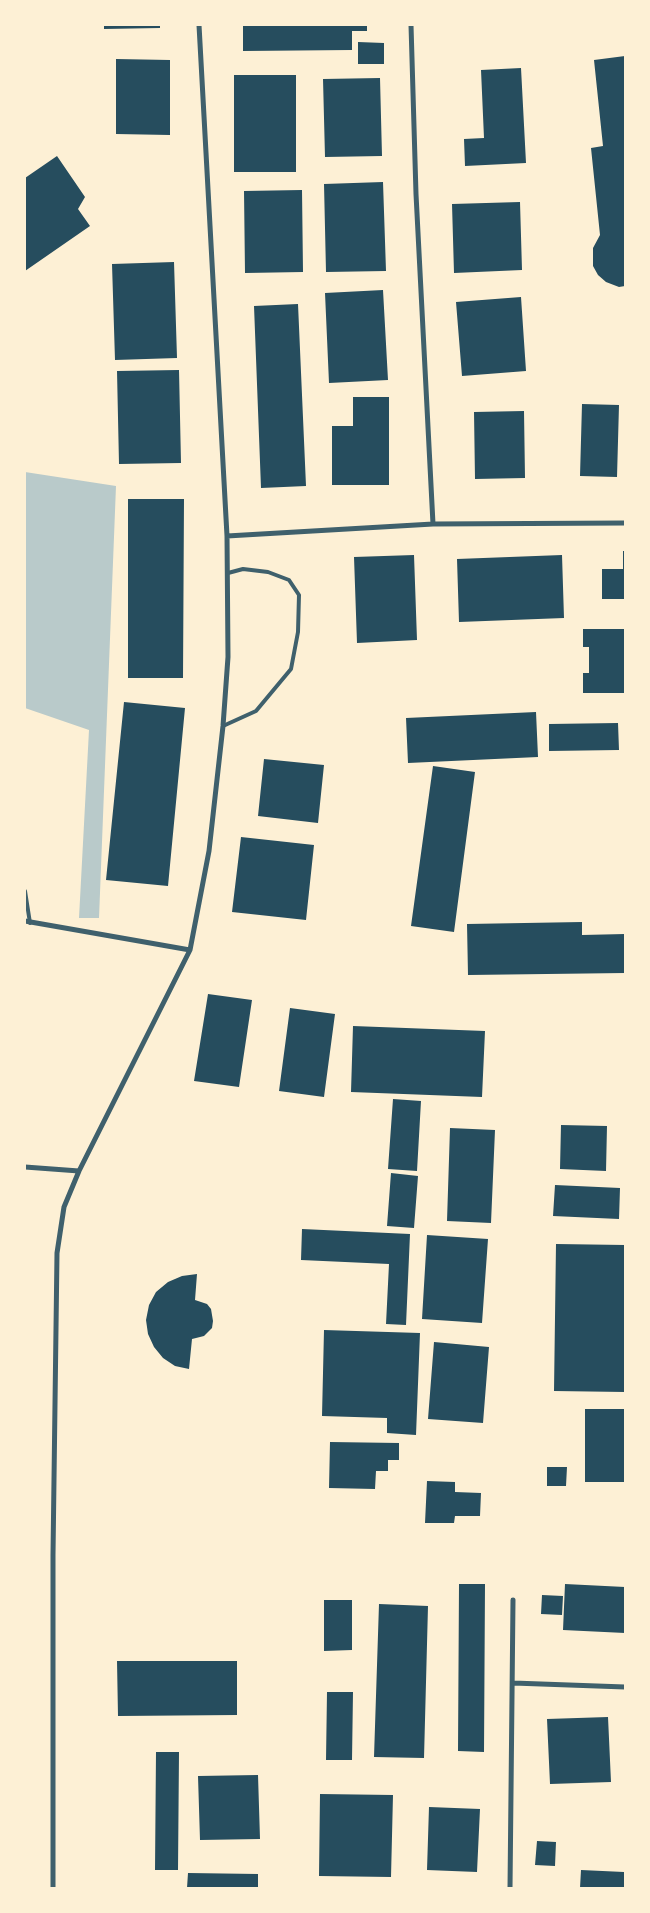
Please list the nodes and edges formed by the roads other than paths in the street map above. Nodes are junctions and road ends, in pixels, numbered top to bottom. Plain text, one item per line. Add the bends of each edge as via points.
1 (199, 25) edge
2 (410, 25) edge
3 (625, 523) edge
4 (433, 524) junction
5 (227, 536) junction
6 (228, 573) junction
7 (223, 726) junction
8 (25, 891) edge
9 (28, 922) edge
10 (190, 950) junction
11 (25, 1167) edge
12 (80, 1171) junction
13 (513, 1600) dead end
14 (513, 1683) junction
15 (625, 1687) edge
16 (53, 1888) edge
17 (510, 1888) edge

1 - 5 street
2 - 4 street
3 - 4 street
4 - 5 street
5 - 6 street
6 - 7 street via 228,657
6 - 7 lane via 244,569 268,572 289,580 298,595 298,632 291,669 256,711
7 - 10 street via 209,851
8 - 9 lane
9 - 10 street
10 - 12 street
11 - 12 street
12 - 16 street via 64,1207 57,1253
13 - 14 street
14 - 15 street
14 - 17 street

